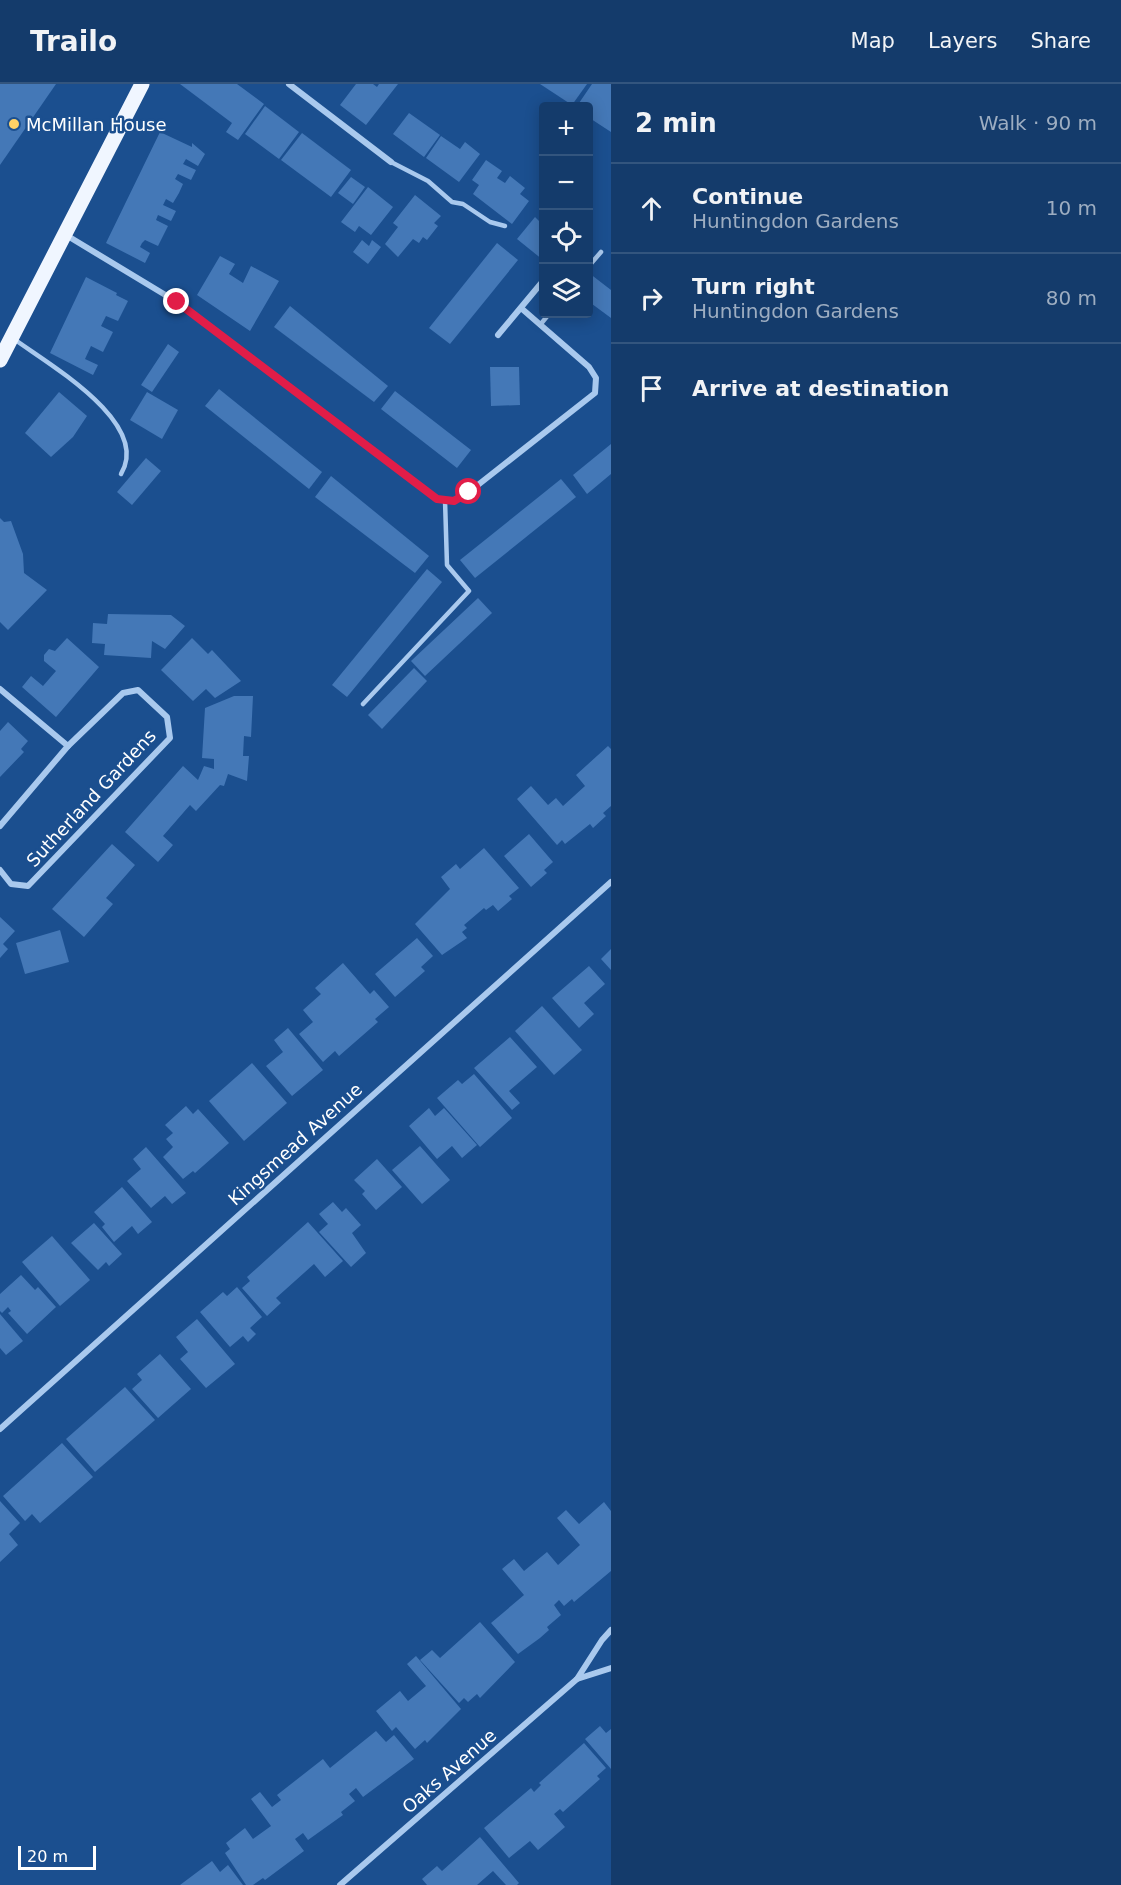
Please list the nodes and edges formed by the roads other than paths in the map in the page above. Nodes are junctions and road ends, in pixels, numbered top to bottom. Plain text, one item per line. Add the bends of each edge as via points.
1 (142, 84) edge
2 (289, 84) edge
3 (391, 162) joint
4 (505, 226) dead end
5 (66, 235) junction
6 (601, 252) dead end
7 (591, 264) edge
8 (539, 286) edge
9 (521, 308) junction
10 (546, 318) edge
11 (540, 325) junction
12 (498, 335) dead end
13 (12, 338) junction
14 (0, 360) edge
15 (121, 474) dead end
16 (445, 500) junction
17 (0, 689) edge
18 (363, 704) dead end
19 (68, 746) junction
20 (0, 826) edge
21 (0, 870) edge
22 (611, 882) edge
23 (0, 1428) edge
24 (611, 1630) edge
25 (611, 1668) edge
26 (577, 1679) junction
27 (340, 1885) edge

1 - 5 main road
2 - 3 street
3 - 4 lane via 428,181 452,202
5 - 13 main road
5 - 16 street via 177,302 437,499
6 - 7 lane
8 - 9 street
9 - 11 street
9 - 12 street
10 - 11 lane
11 - 16 street via 589,368 596,378 595,393 469,492 454,501
13 - 14 main road
13 - 15 lane via 110,414 126,446 126,465
16 - 18 lane via 447,565 469,591
17 - 19 street
19 - 20 street, Sutherland Gardens
19 - 21 street, Sutherland Gardens via 123,693 138,690 167,717 170,738 28,886 11,884
22 - 23 street, Kingsmead Avenue
24 - 26 street, Oaks Avenue
25 - 26 street, Oaks Avenue
26 - 27 street, Oaks Avenue

